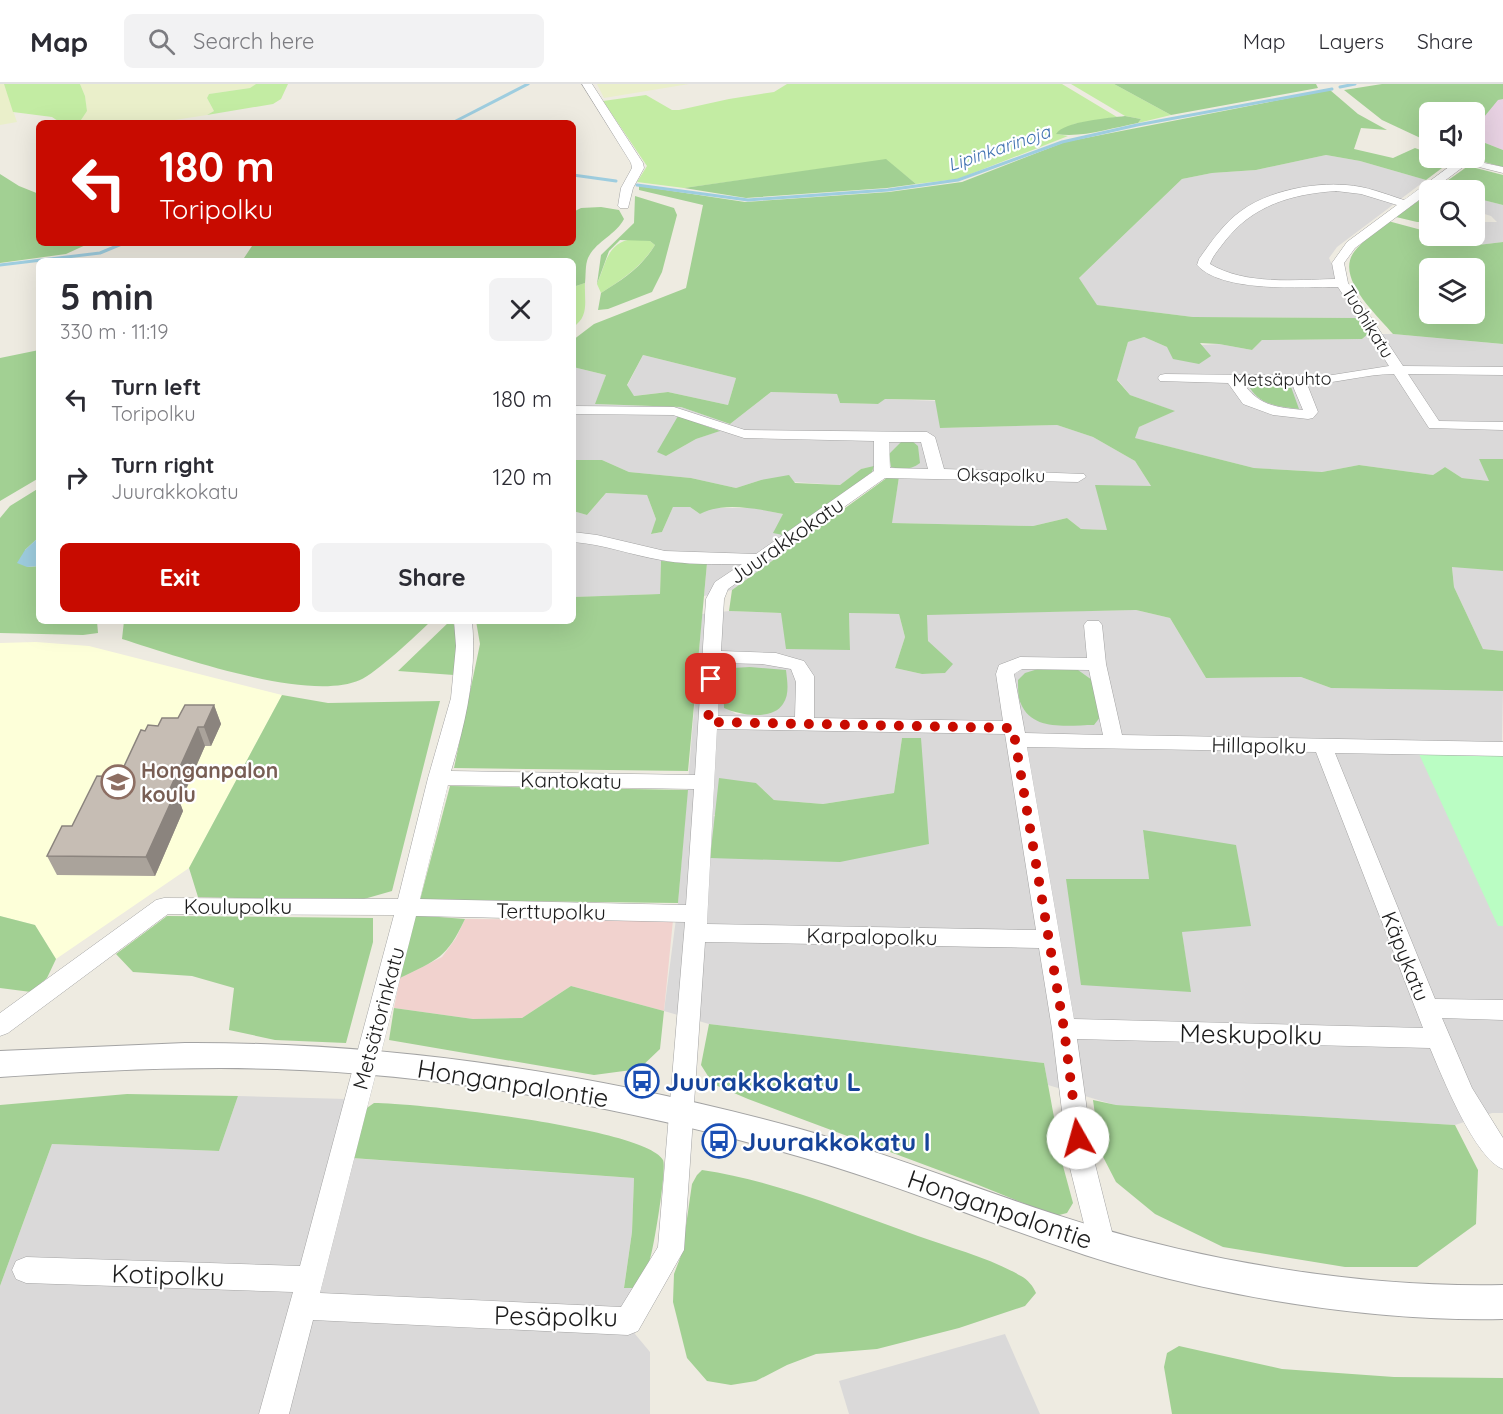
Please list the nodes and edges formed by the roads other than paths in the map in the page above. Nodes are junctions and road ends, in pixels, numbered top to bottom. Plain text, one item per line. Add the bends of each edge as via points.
1 (587, 84) edge
2 (1503, 170) edge
3 (1405, 204) junction
4 (624, 206) dead end
5 (1342, 283) junction
6 (1398, 369) junction
7 (1503, 371) edge
8 (1165, 378) dead end
9 (1233, 380) junction
10 (1298, 380) junction
11 (576, 410) edge
12 (1503, 426) edge
13 (880, 437) junction
14 (882, 473) junction
15 (938, 474) junction
16 (1078, 477) dead end
17 (576, 537) edge
18 (715, 557) junction
19 (759, 559) junction
20 (715, 599) junction
21 (463, 624) edge
22 (1093, 625) dead end
23 (712, 657) junction
24 (1097, 664) junction
25 (708, 722) junction
26 (804, 723) junction
27 (1014, 734) junction
28 (1114, 742) junction
29 (1323, 746) junction
30 (1503, 749) edge
31 (438, 778) junction
32 (705, 782) junction
33 (407, 907) junction
34 (695, 923) junction
35 (1049, 939) junction
36 (1427, 1008) junction
37 (1503, 1010) edge
38 (0, 1026) edge
39 (1064, 1029) junction
40 (1438, 1038) junction
41 (366, 1061) junction
42 (0, 1064) edge
43 (680, 1113) junction
44 (1503, 1158) edge
45 (1102, 1244) junction
46 (26, 1270) dead end
47 (307, 1293) junction
48 (1503, 1302) edge
49 (274, 1414) edge

1 - 4 street via 637,163
2 - 3 street, Tuohikatu via 1465,160
3 - 5 street, Tuohikatu via 1342,255 1338,263
3 - 5 street via 1336,187 1259,204 1230,228 1203,265 1215,273 1245,279
5 - 6 street, Tuohikatu
6 - 7 street, Metsäpuhto
6 - 10 street, Metsäpuhto via 1326,380
6 - 12 street, Tuohikatu via 1434,425
8 - 9 street, Metsäpuhto
9 - 10 street, Metsäpuhto
9 - 10 street via 1248,401 1278,412 1308,415 1311,412
11 - 13 street via 674,411 744,434
13 - 14 street
13 - 15 street, Oksapolku via 927,437
14 - 15 street
14 - 19 street, Juurakkokatu
15 - 16 street, Oksapolku
17 - 18 street via 612,541 668,556
18 - 19 street
18 - 20 street
19 - 20 street, Juurakkokatu via 721,586
20 - 23 street, Juurakkokatu
21 - 31 street, Metsätorinkatu via 467,654 464,688
22 - 24 street
23 - 25 street, Juurakkokatu
23 - 26 street via 782,659 800,666 805,673
24 - 27 street via 1020,663 1005,669
24 - 28 street
25 - 26 street, Hillapolku
25 - 32 street, Juurakkokatu
26 - 27 street, Hillapolku
27 - 28 street, Hillapolku
27 - 35 street
28 - 29 street, Hillapolku
29 - 30 street, Hillapolku
29 - 36 street, Käpykatu
31 - 32 street, Kantokatu
31 - 33 street, Metsätorinkatu
32 - 34 street, Juurakkokatu
33 - 34 street, Terttupolku
33 - 38 street, Koulupolku via 164,906
33 - 41 street, Metsätorinkatu
34 - 35 street, Karpalopolku
34 - 43 street, Juurakkokatu
35 - 39 street
36 - 37 street
36 - 40 street, Käpykatu
39 - 40 street, Meskupolku
39 - 45 street via 1081,1160
40 - 44 street, Käpykatu via 1474,1117
41 - 42 street, Honganpalontie via 209,1055
41 - 43 street, Honganpalontie via 579,1091
41 - 47 street, Metsätorinkatu
43 - 45 street, Honganpalontie via 803,1144
43 - 47 street, Pesäpolku via 671,1250 628,1321
45 - 48 street, Honganpalontie via 1215,1274 1290,1286 1392,1298
46 - 47 street, Kotipolku
47 - 49 street, Metsätorinkatu

